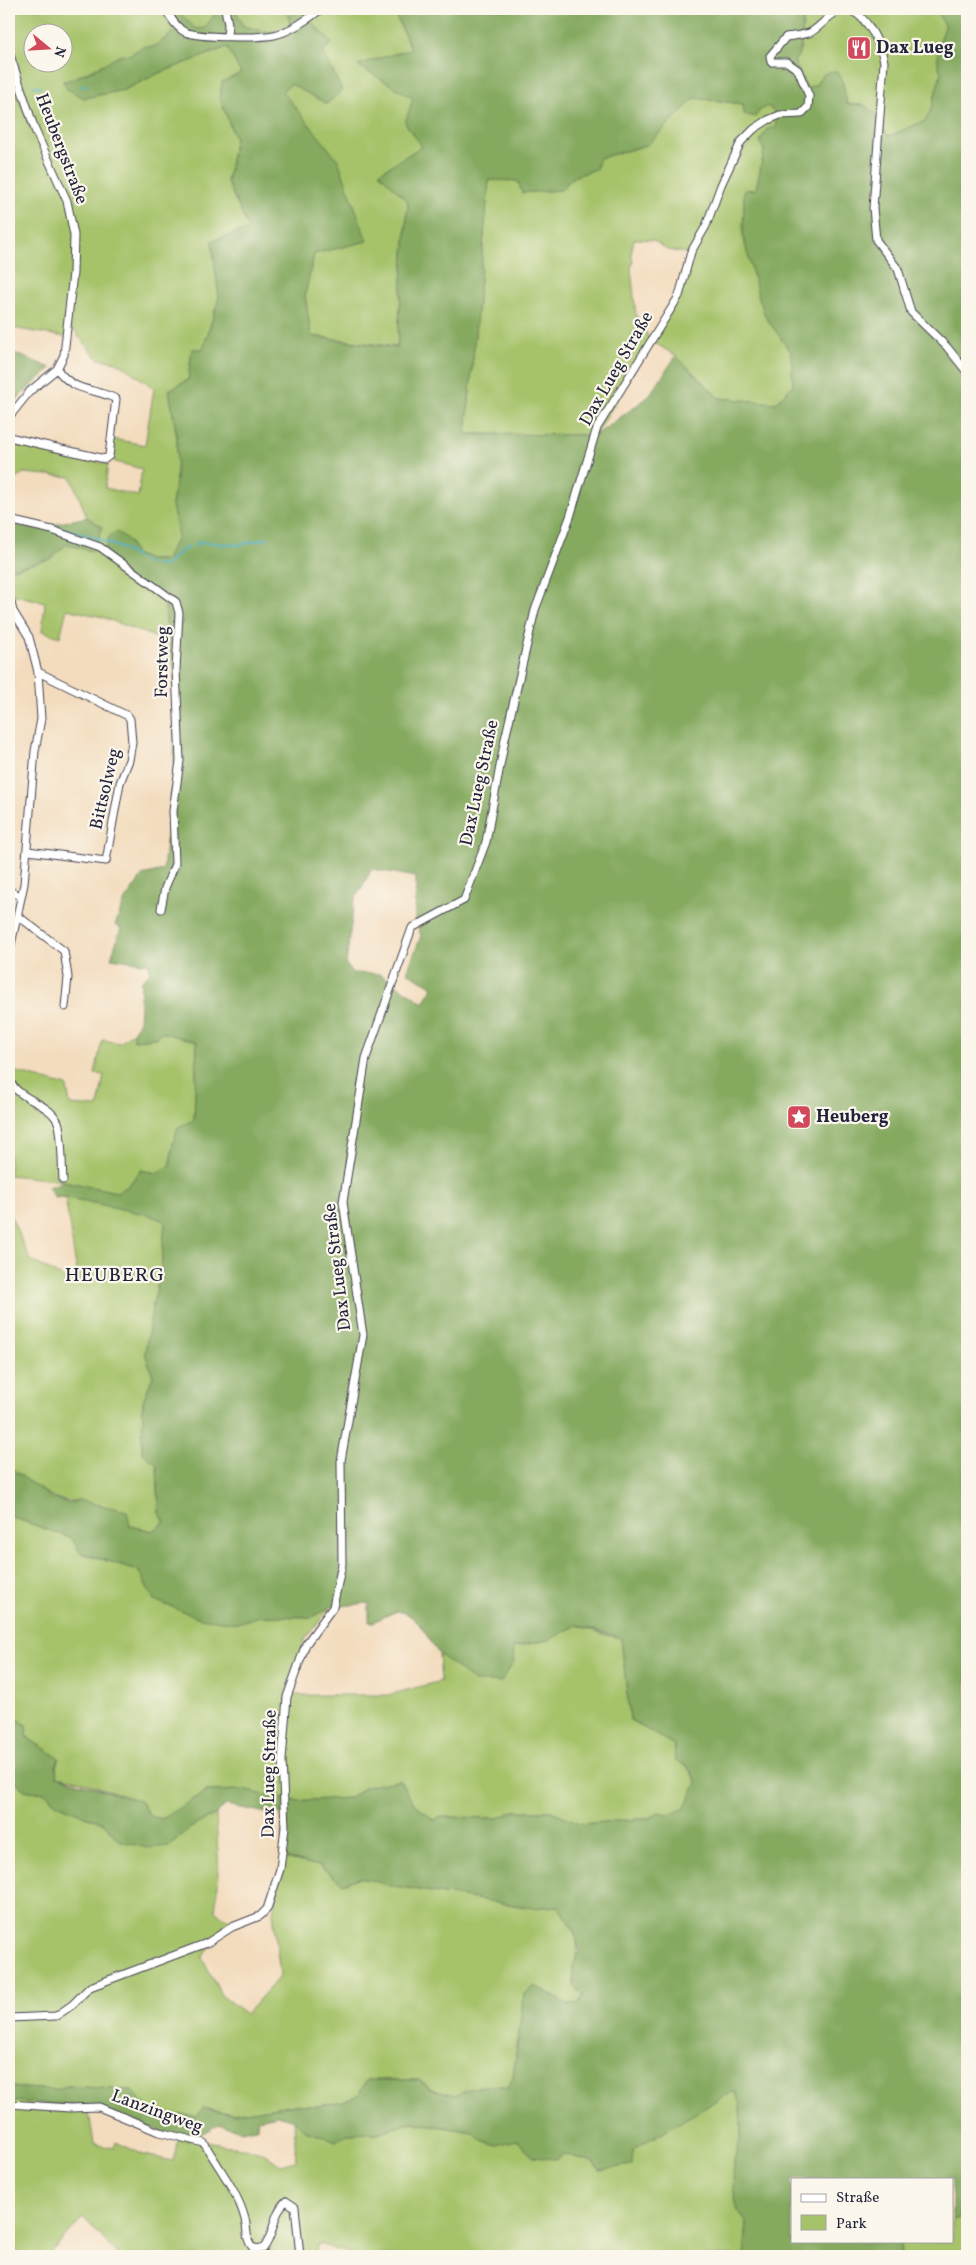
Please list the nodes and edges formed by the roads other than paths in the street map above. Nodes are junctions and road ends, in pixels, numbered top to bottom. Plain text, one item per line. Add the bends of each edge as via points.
1 (165, 9) edge
2 (225, 9) edge
3 (321, 9) edge
4 (227, 36) junction
5 (9, 52) edge
6 (57, 368) junction
7 (967, 372) edge
8 (9, 417) edge
9 (9, 437) edge
10 (9, 520) edge
11 (9, 596) edge
12 (38, 672) junction
13 (28, 851) junction
14 (9, 891) edge
15 (22, 896) junction
16 (161, 909) dead end
17 (18, 916) junction
18 (9, 954) edge
19 (66, 1007) dead end
20 (9, 1079) edge
21 (62, 1180) dead end
22 (9, 2018) edge
23 (9, 2104) edge
24 (300, 2256) edge

1 - 4 street via 185,32
2 - 4 street
3 - 4 street via 285,31 272,35
5 - 6 street, Heubergstraße via 35,130 67,201 74,234 64,354
6 - 8 street via 30,391
6 - 9 street via 64,379 116,399 109,456 106,459
7 - 22 street, Dax Lueg Straße via 947,346 911,312 898,269 876,240 873,208 884,62 869,26 854,12 837,12 810,32 786,37 770,56 771,62 788,62 798,70 809,96 808,107 801,114 780,115 768,120 741,142 706,226 691,252 679,296 597,428 570,517 535,610 505,739 486,842 468,892 464,900 412,928 366,1058 343,1202 362,1335 341,1461 342,1564 333,1607 306,1644 287,1696 282,1760 285,1827 280,1869 267,1909 260,1916 232,1927 207,1943 90,1987 56,2016
10 - 16 street, Forstweg via 52,530 100,547 176,602 180,613 176,670 180,761 173,811 175,864
11 - 12 street via 13,611 29,637
12 - 13 street via 41,719 35,751
12 - 13 street, Bittsolweg via 128,716 132,742 120,783 106,861
13 - 15 street
14 - 15 street
15 - 17 street
17 - 18 street
17 - 19 street via 64,951 68,977
20 - 21 street via 19,1093 51,1112 59,1122
23 - 24 street, Lanzingweg via 99,2107 159,2132 204,2143 240,2204 248,2242 254,2248 263,2249 268,2243 279,2206 286,2201 295,2207

